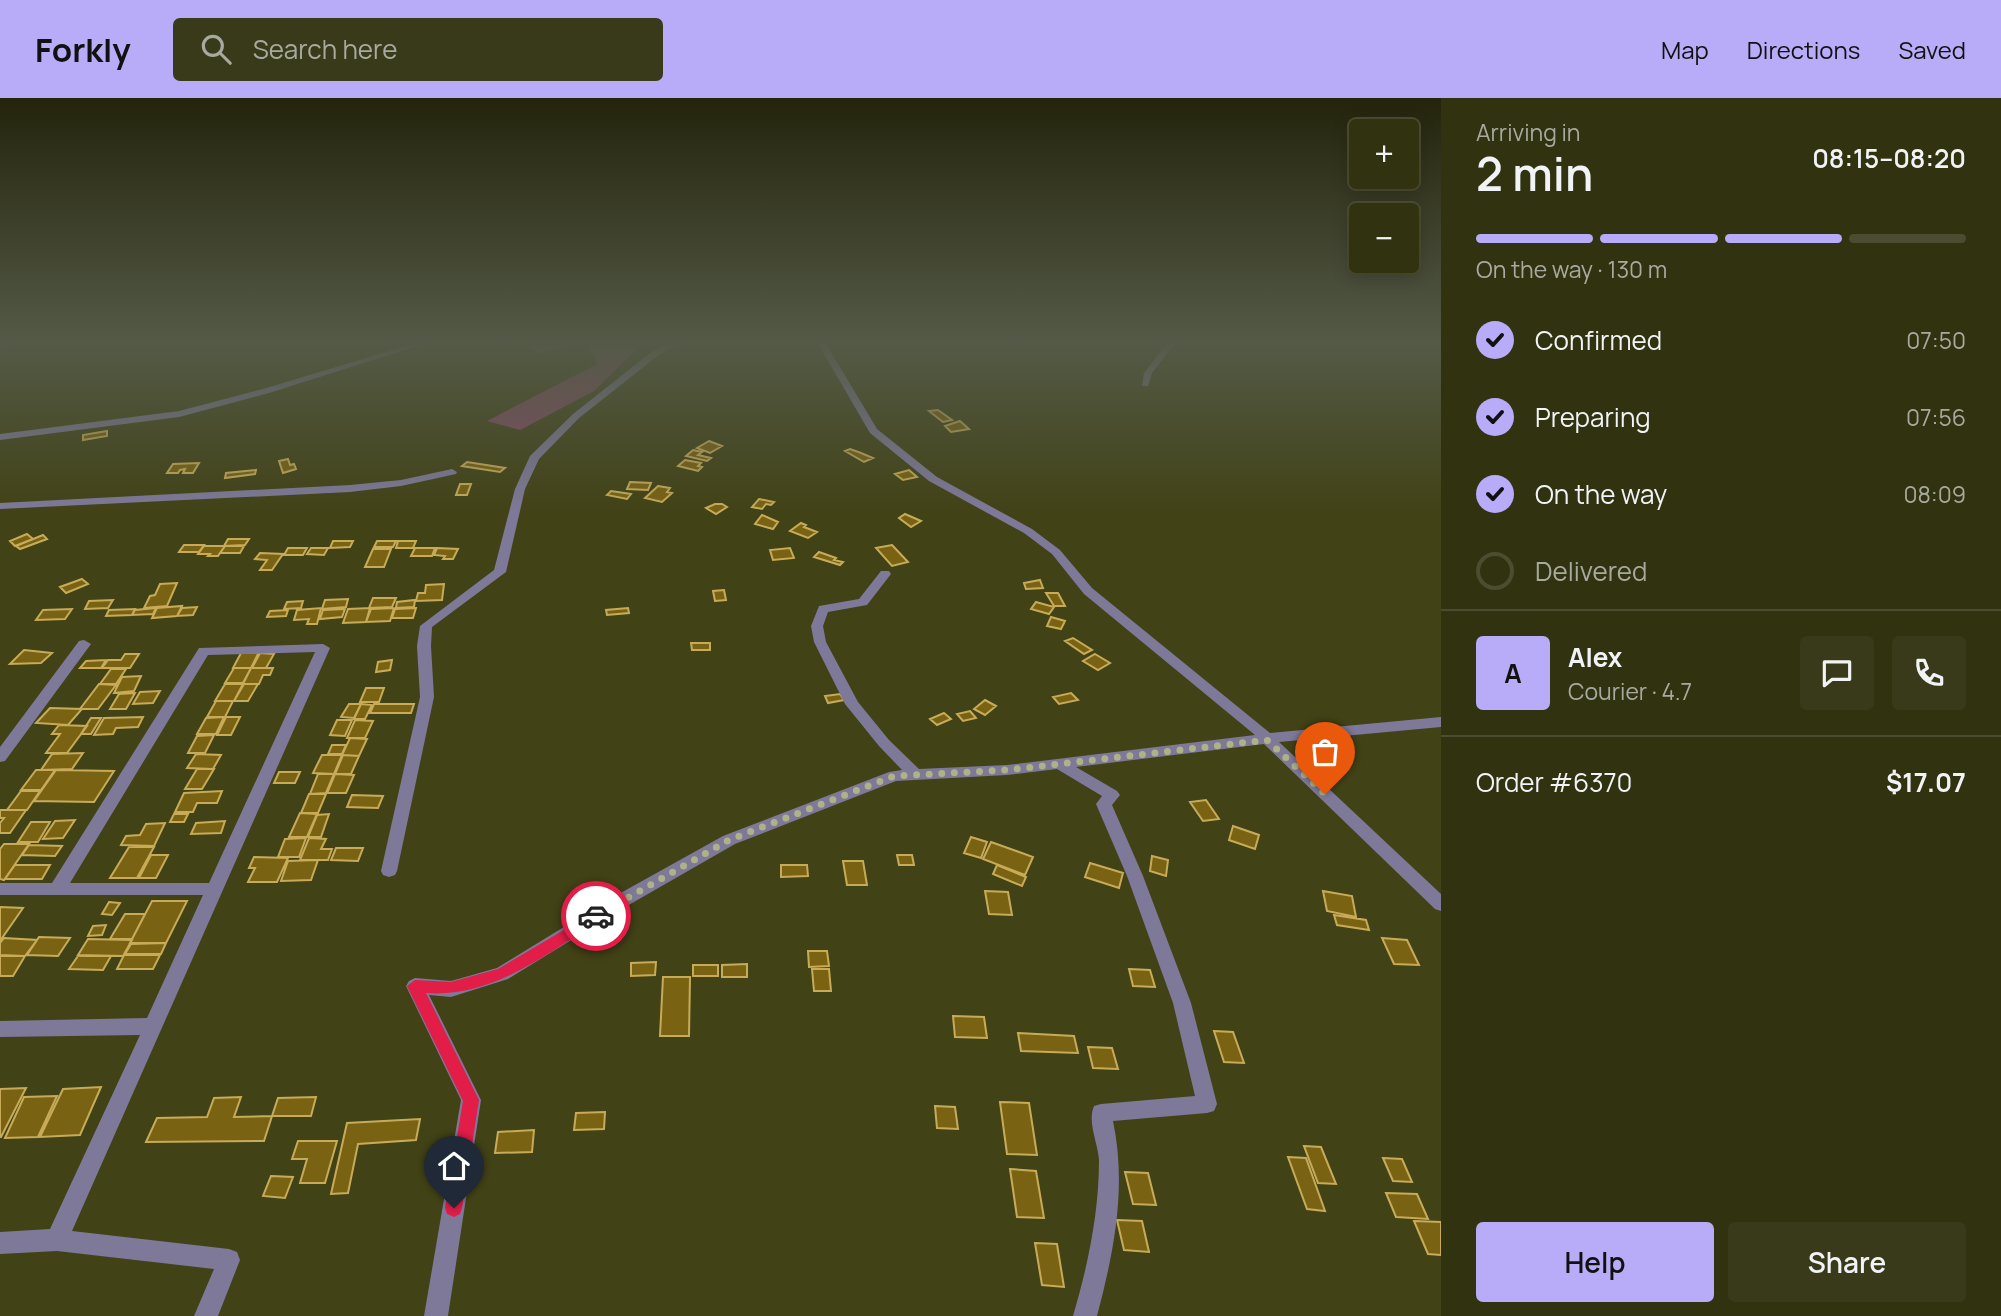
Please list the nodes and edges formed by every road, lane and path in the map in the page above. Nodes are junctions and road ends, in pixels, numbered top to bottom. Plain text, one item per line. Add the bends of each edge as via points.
1 (236, 399) edge
2 (598, 399) edge
3 (854, 399) edge
4 (0, 437) edge
5 (452, 472) dead end
6 (0, 506) edge
7 (885, 574) dead end
8 (84, 644) dead end
9 (1441, 722) edge
10 (1267, 740) junction
11 (0, 757) edge
12 (1060, 764) junction
13 (916, 775) junction
14 (389, 870) dead end
15 (0, 889) edge
16 (215, 889) junction
17 (57, 890) junction
18 (1441, 904) edge
19 (154, 1026) junction
20 (0, 1029) edge
21 (57, 1240) junction
22 (0, 1243) edge
23 (205, 1316) edge
24 (436, 1316) edge
25 (1085, 1316) edge

1 - 4 street via 179,414
2 - 14 street via 534,458 520,489 500,572 426,626 427,697
3 - 10 street via 873,431 933,479 1028,531 1056,552 1088,590
5 - 6 street via 412,483 349,491
7 - 13 street via 863,602 823,609 817,626 820,642 852,704
8 - 11 street
9 - 10 street
10 - 12 street
10 - 18 street
12 - 13 street
12 - 25 street via 1112,794 1104,804 1182,1003 1207,1104 1101,1113 1109,1154 1107,1212 1099,1267
13 - 24 street via 894,776 729,840 502,974 451,989 415,986 471,1100
15 - 17 street
16 - 17 street
16 - 17 street via 323,648 204,651
16 - 19 street
19 - 20 street
19 - 21 street
21 - 22 street
21 - 23 street via 229,1259

